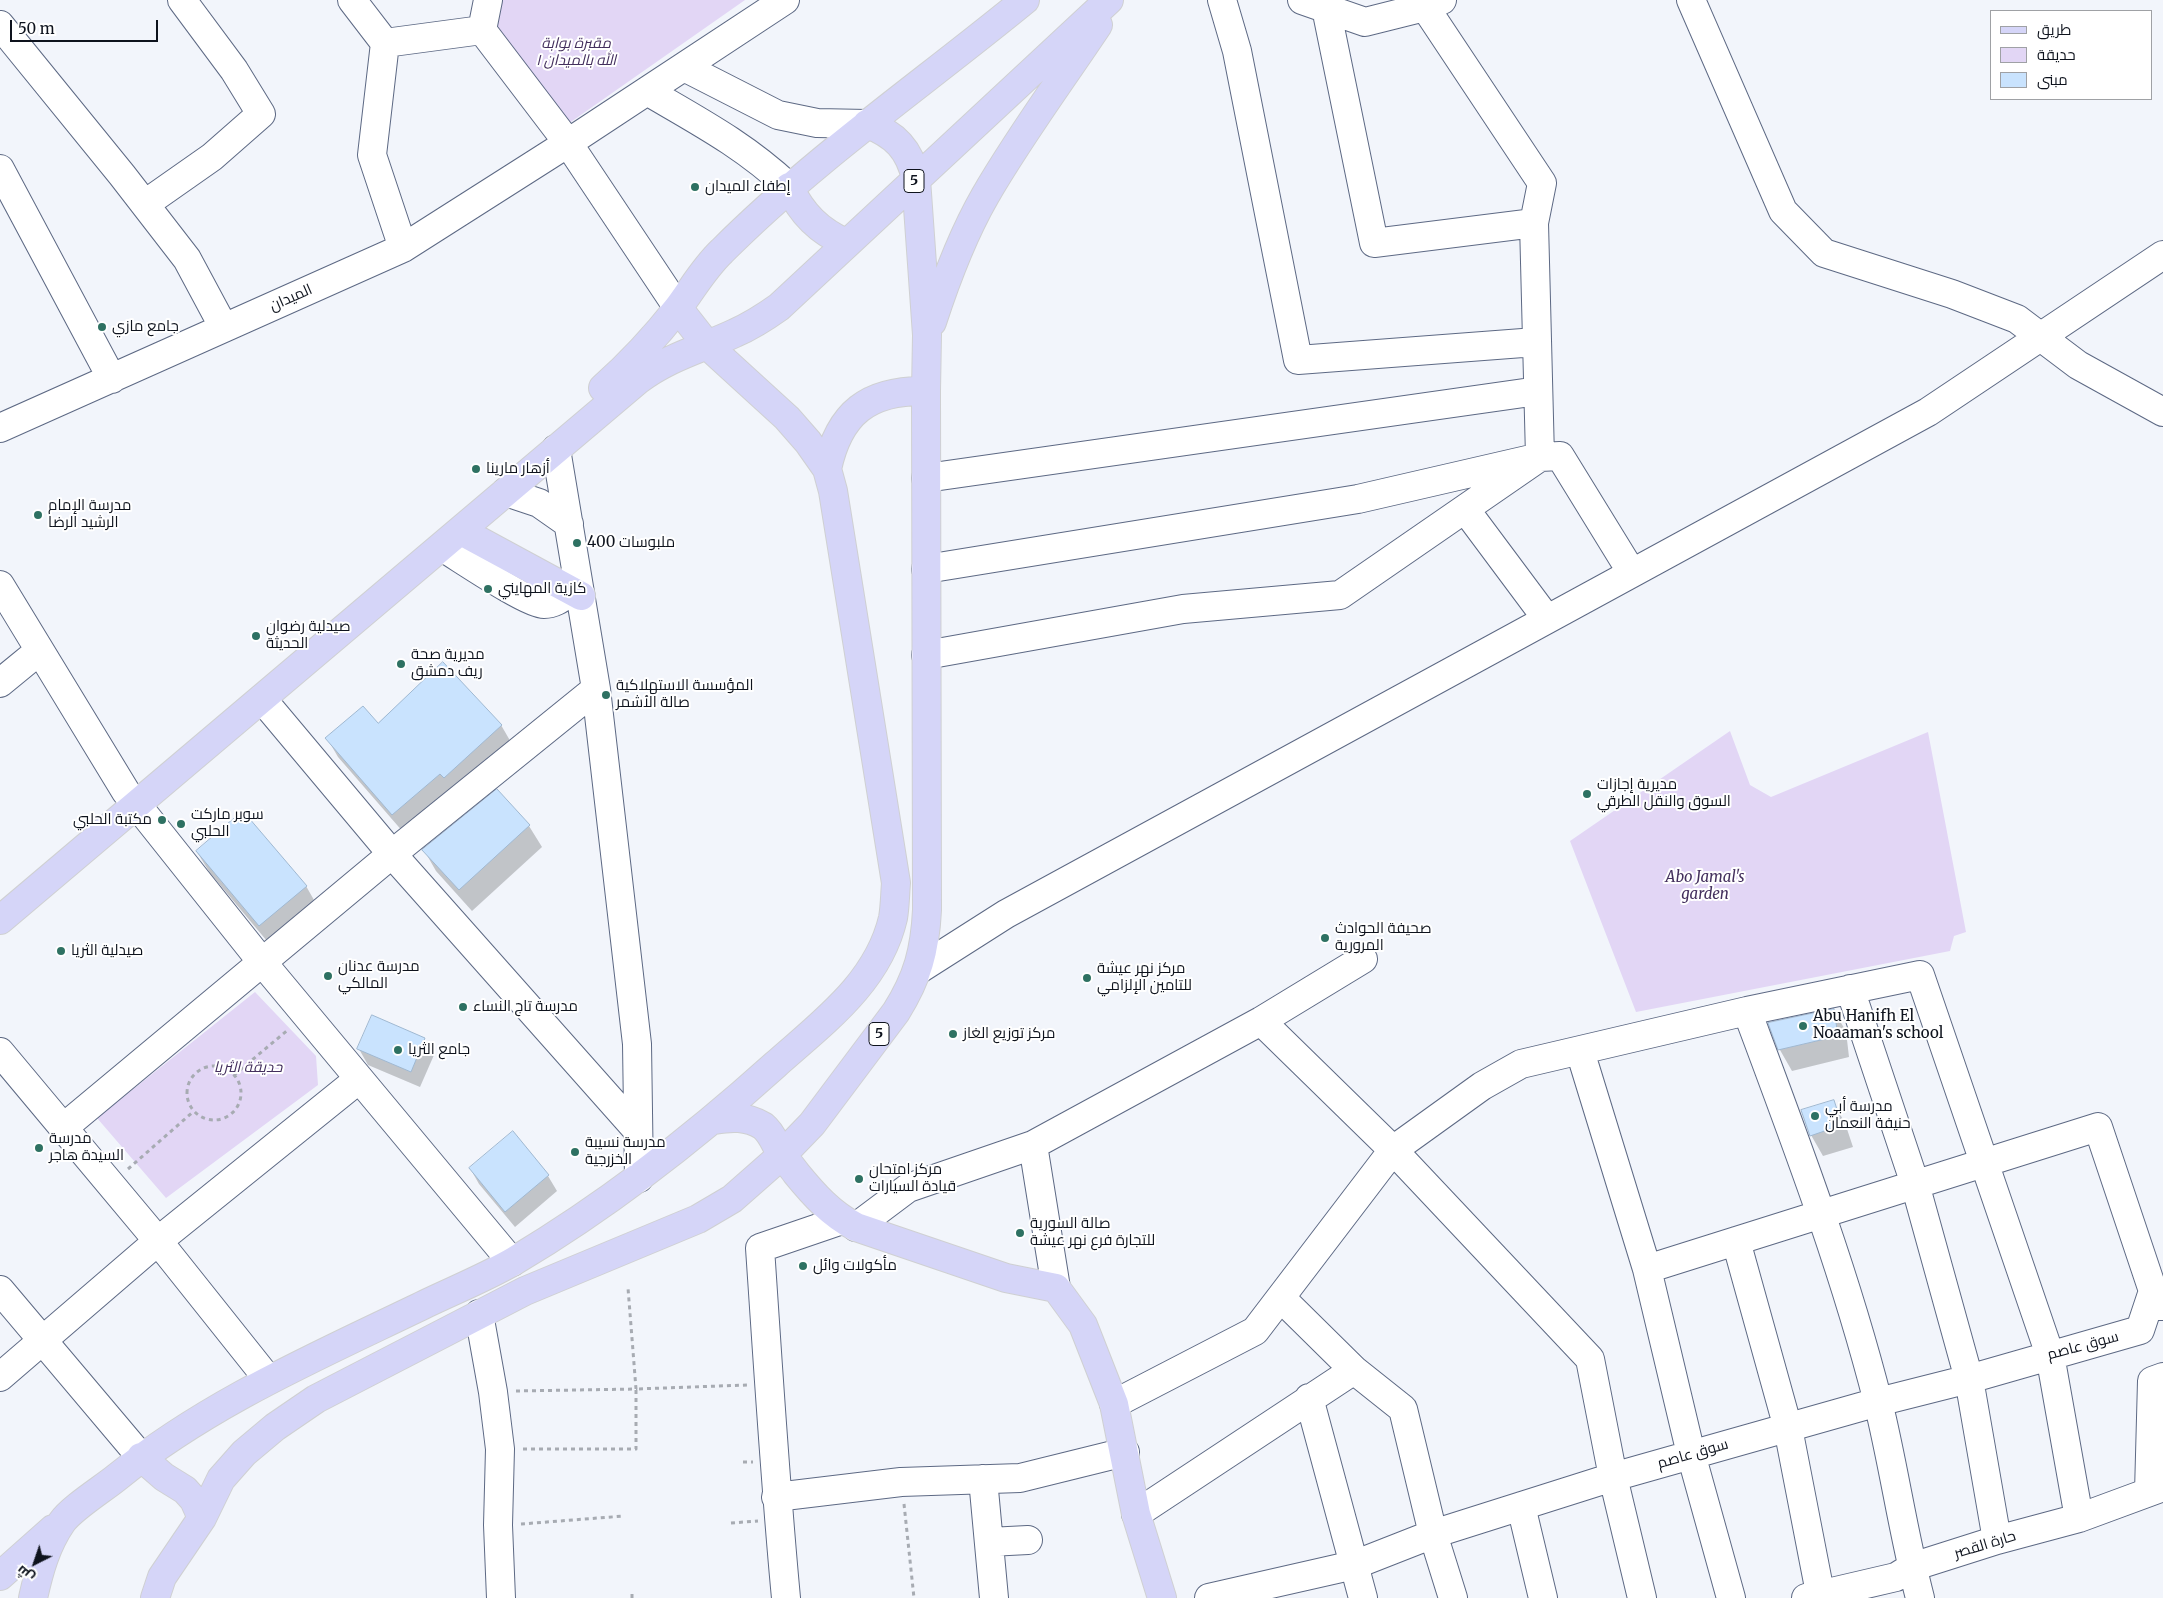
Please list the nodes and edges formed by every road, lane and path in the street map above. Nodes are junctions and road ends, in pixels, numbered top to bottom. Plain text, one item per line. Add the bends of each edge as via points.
1 (182, 0) edge
2 (352, 0) edge
3 (488, 0) edge
4 (785, 0) edge
5 (1025, 0) edge
6 (1109, 0) edge
7 (1114, 0) edge
8 (1222, 0) edge
9 (1691, 0) edge
10 (1434, 3) edge
11 (1314, 4) edge
12 (0, 25) edge
13 (482, 30) junction
14 (385, 43) junction
15 (684, 68) junction
16 (647, 91) junction
17 (867, 124) junction
18 (568, 143) junction
19 (0, 169) edge
20 (916, 179) junction
21 (788, 187) junction
22 (145, 204) junction
23 (1534, 223) junction
24 (846, 243) junction
25 (403, 248) junction
26 (2163, 255) edge
27 (678, 308) junction
28 (224, 328) junction
29 (927, 335) junction
30 (2040, 336) junction
31 (1536, 342) junction
32 (707, 345) junction
33 (112, 378) junction
34 (926, 391) junction
35 (1538, 392) junction
36 (2163, 412) edge
37 (0, 428) edge
38 (556, 449) junction
39 (1540, 457) junction
40 (827, 469) junction
41 (926, 478) junction
42 (506, 492) junction
43 (1465, 508) junction
44 (569, 524) junction
45 (451, 539) junction
46 (926, 569) junction
47 (1632, 573) junction
48 (0, 585) edge
49 (576, 594) junction
50 (1547, 619) junction
51 (39, 651) junction
52 (926, 655) junction
53 (0, 682) edge
54 (596, 689) junction
55 (262, 699) junction
56 (132, 798) junction
57 (392, 854) junction
58 (0, 898) edge
59 (0, 920) edge
60 (1362, 959) dead end
61 (262, 962) junction
62 (918, 970) junction
63 (1850, 990) junction
64 (1747, 1011) junction
65 (306, 1015) junction
66 (1261, 1021) junction
67 (0, 1052) edge
68 (1580, 1052) junction
69 (234, 1074) junction
70 (359, 1079) junction
71 (194, 1111) junction
72 (714, 1120) junction
73 (63, 1128) junction
74 (638, 1131) junction
75 (1033, 1146) junction
76 (1392, 1150) junction
77 (782, 1155) junction
78 (1985, 1163) junction
79 (639, 1178) junction
80 (110, 1184) junction
81 (1915, 1184) junction
82 (1822, 1214) junction
83 (849, 1224) junction
84 (158, 1241) junction
85 (1736, 1241) junction
86 (512, 1262) junction
87 (1647, 1269) junction
88 (628, 1288) dead end
89 (1056, 1288) junction
90 (0, 1290) edge
91 (1281, 1298) junction
92 (2158, 1300) edge
93 (479, 1314) junction
94 (43, 1342) junction
95 (2050, 1355) junction
96 (1354, 1370) junction
97 (0, 1377) edge
98 (2163, 1378) edge
99 (268, 1379) junction
100 (1969, 1380) junction
101 (769, 1384) junction
102 (636, 1389) junction
103 (493, 1392) junction
104 (1309, 1398) junction
105 (1878, 1402) junction
106 (1114, 1404) junction
107 (1788, 1428) junction
108 (500, 1449) junction
109 (1125, 1452) junction
110 (1691, 1454) junction
111 (141, 1458) junction
112 (1612, 1477) junction
113 (983, 1479) junction
114 (901, 1482) junction
115 (2156, 1490) edge
116 (776, 1497) junction
117 (1521, 1506) junction
118 (1136, 1514) junction
119 (624, 1516) dead end
120 (202, 1518) junction
121 (2080, 1518) junction
122 (64, 1520) junction
123 (498, 1525) junction
124 (1433, 1534) junction
125 (1028, 1540) dead end
126 (1997, 1540) junction
127 (990, 1542) junction
128 (1354, 1565) junction
129 (1912, 1567) junction
130 (0, 1576) edge
131 (1816, 1597) edge
132 (33, 1598) edge
133 (155, 1598) edge
134 (501, 1598) edge
135 (786, 1598) edge
136 (914, 1598) edge
137 (994, 1598) edge
138 (1162, 1598) edge
139 (1210, 1598) edge
140 (1363, 1598) edge
141 (1453, 1598) edge
142 (1543, 1598) edge
143 (1642, 1598) edge
144 (1731, 1598) edge
145 (1920, 1598) edge

1 - 22 street via 234,70 261,114 212,157
2 - 14 street
3 - 13 street
4 - 15 street, الميدان
5 - 17 main road
6 - 20 main road, 5
7 - 29 main road via 984,198 962,242
8 - 31 street via 1237,50 1298,360
9 - 30 street via 1783,211 1824,253 2008,315
10 - 11 street via 1365,22
10 - 23 street via 1542,183
11 - 23 street via 1374,243
12 - 22 street
13 - 14 street
13 - 18 street
14 - 25 street via 372,155
15 - 16 street, الميدان
15 - 17 street via 778,115 818,123
16 - 18 street, الميدان
16 - 21 street via 733,141
17 - 20 main road, 5 via 890,134 899,142 913,165
17 - 21 main road
18 - 25 street, الميدان
18 - 27 street
19 - 33 street
20 - 24 main road, 5
20 - 29 main road, 5
21 - 24 main road via 814,224
21 - 27 main road via 721,252
22 - 28 street via 187,259
23 - 31 street
24 - 32 main road, 5 via 778,307 744,329
25 - 28 street, الميدان
26 - 30 street
27 - 32 main road
27 - 56 main road via 613,379
28 - 33 street, الميدان
29 - 34 main road, 5
30 - 36 street via 2078,365
30 - 47 street via 1928,412
31 - 35 street
32 - 38 main road via 655,367
32 - 40 main road via 787,418
33 - 37 street, الميدان
34 - 40 main road via 902,390 879,396 859,408 843,426 832,446
34 - 41 main road, 5
35 - 39 street
35 - 41 street
38 - 42 main road
38 - 44 street
39 - 43 street
39 - 46 street via 1358,499
39 - 47 street via 1560,456
40 - 72 main road via 896,883 893,917 881,953 861,985 837,1011
41 - 46 main road, 5
42 - 44 street via 539,503
42 - 45 main road
43 - 50 street
43 - 52 street via 1340,595 1183,609
44 - 49 street
45 - 49 street via 533,602 551,604
45 - 55 main road
46 - 52 main road, 5
47 - 50 street
48 - 51 street
49 - 54 street
50 - 62 street via 1006,914
51 - 53 street
51 - 56 street
52 - 62 main road, 5 via 927,910 926,941
54 - 57 street
54 - 74 street via 638,1044
55 - 56 main road
55 - 57 street
56 - 58 main road
56 - 59 main road
56 - 61 street
57 - 61 street
57 - 74 street
60 - 66 street
61 - 65 street
61 - 73 street
62 - 77 main road, 5 via 896,1012 812,1124
63 - 64 street
63 - 78 street via 1920,975
63 - 81 street
64 - 68 street
64 - 82 street
65 - 69 path
65 - 70 street
66 - 75 street
66 - 76 street
67 - 73 street
68 - 76 street via 1521,1064 1482,1086
68 - 87 street
69 - 71 path via 214,1066 196,1072 187,1088
69 - 71 path via 241,1094 234,1111 227,1117 212,1120
70 - 84 street
70 - 86 street
71 - 80 path
72 - 77 main road via 731,1117 756,1123 775,1140
72 - 79 main road
73 - 80 street
74 - 79 street
75 - 83 street via 908,1188
75 - 89 street
76 - 91 street
76 - 112 street via 1590,1359
77 - 83 main road via 820,1201
77 - 93 main road, 5 via 732,1199 698,1219 525,1291
78 - 81 street
78 - 92 street via 2098,1127
78 - 95 street
79 - 86 main road
80 - 84 street
81 - 82 street
81 - 100 street
82 - 85 street
82 - 105 street
83 - 89 main road via 1006,1278
83 - 101 street via 760,1248
84 - 94 street
84 - 99 street
85 - 87 street
85 - 107 street
86 - 99 main road
87 - 110 street
88 - 102 path
89 - 106 main road via 1084,1325
90 - 94 street
91 - 96 street
91 - 106 street via 1255,1331
92 - 95 street, سوق عاصم via 2140,1330
93 - 103 street
93 - 120 main road, 5 via 316,1399 275,1427 244,1453 221,1479
94 - 97 street
94 - 111 street
95 - 100 street, سوق عاصم
95 - 121 street
96 - 104 street
96 - 124 street via 1402,1409
98 - 115 street via 2152,1381
99 - 111 main road
100 - 105 street, سوق عاصم
100 - 126 street
101 - 102 path
101 - 116 street
102 - 103 path
102 - 108 path via 636,1449
103 - 108 street
104 - 118 street
104 - 128 street
105 - 107 street, سوق عاصم
105 - 129 street
106 - 109 main road
107 - 110 street, سوق عاصم
107 - 131 street
108 - 123 street
109 - 113 street via 1020,1478
109 - 118 main road
110 - 112 street, سوق عاصم
110 - 144 street
111 - 120 main road via 185,1490 194,1500
111 - 122 main road
112 - 117 street, سوق عاصم
112 - 143 street
113 - 114 street
113 - 127 street
114 - 116 street
114 - 136 path
115 - 121 street, حارة القصر
116 - 135 street
117 - 124 street, سوق عاصم
117 - 142 street
118 - 138 main road
119 - 123 path
120 - 133 main road, 5 via 162,1577
121 - 126 street, حارة القصر
122 - 130 main road
122 - 132 main road via 43,1558
123 - 134 street
124 - 128 street, سوق عاصم
124 - 141 street
125 - 127 street
126 - 129 street, حارة القصر
127 - 137 street
128 - 139 street, سوق عاصم
128 - 140 street
129 - 131 street, حارة القصر via 1896,1577
129 - 145 street

